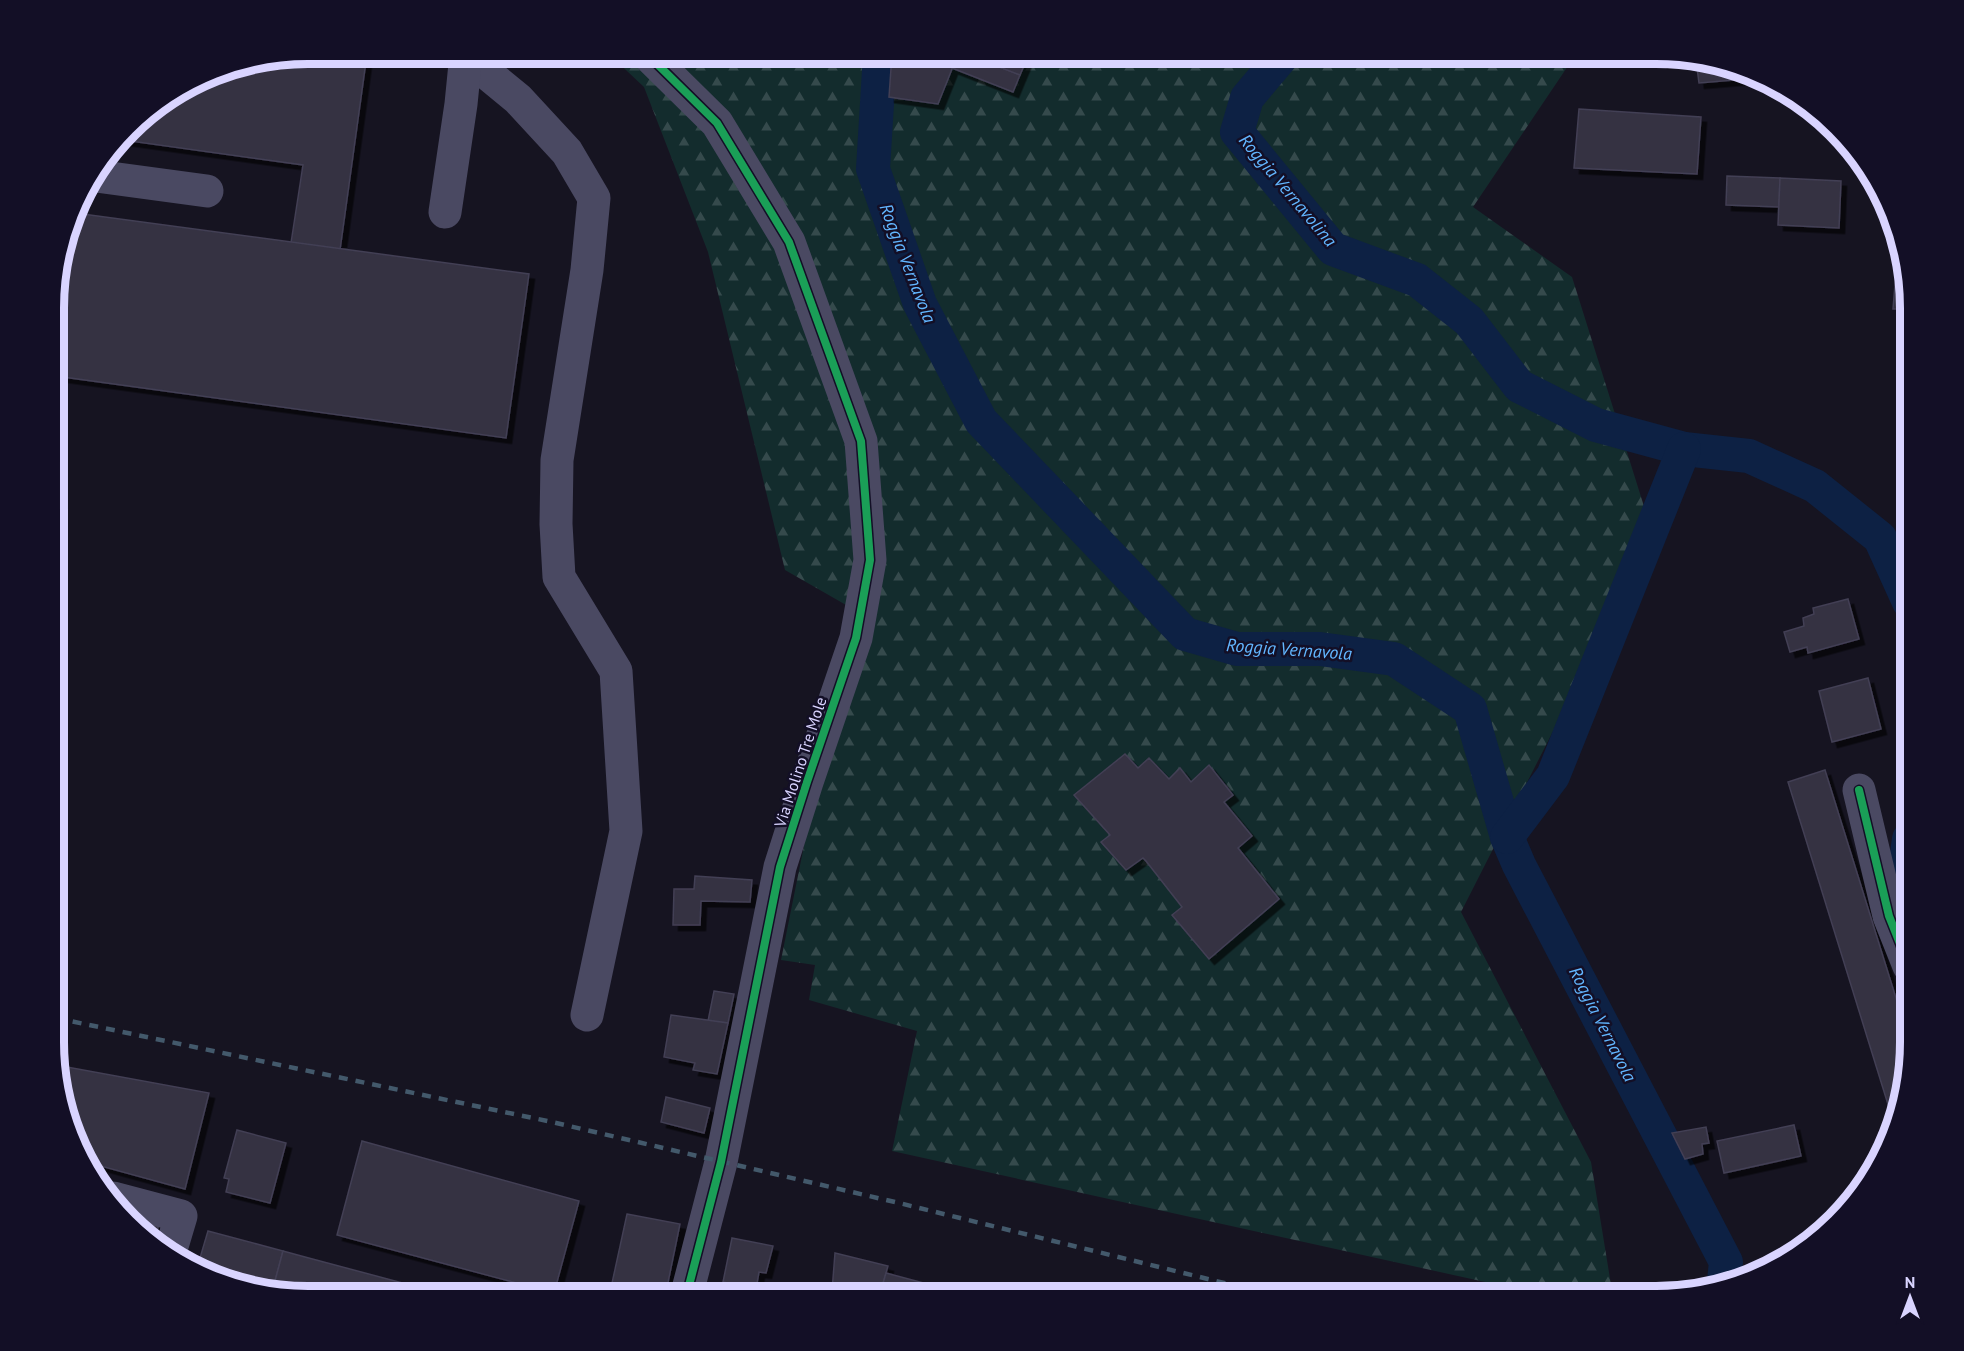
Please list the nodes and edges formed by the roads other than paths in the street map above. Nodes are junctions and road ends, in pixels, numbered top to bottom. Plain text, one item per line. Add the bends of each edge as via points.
1 (465, 64) edge
2 (477, 64) edge
3 (657, 64) edge
4 (103, 177) edge
5 (207, 191) dead end
6 (445, 212) dead end
7 (1859, 790) dead end
8 (1900, 942) edge
9 (586, 1015) dead end
10 (123, 1201) edge
11 (172, 1245) edge
12 (689, 1286) edge

1 - 6 street
2 - 9 street via 518,99 567,152 594,198 557,460 556,524 559,577 616,670 626,831
3 - 12 street, Via Molino Tre Mole via 717,123 789,242 861,441 870,560 856,638 780,867 721,1162
4 - 5 street
7 - 8 street via 1889,916
10 - 11 street via 181,1216

